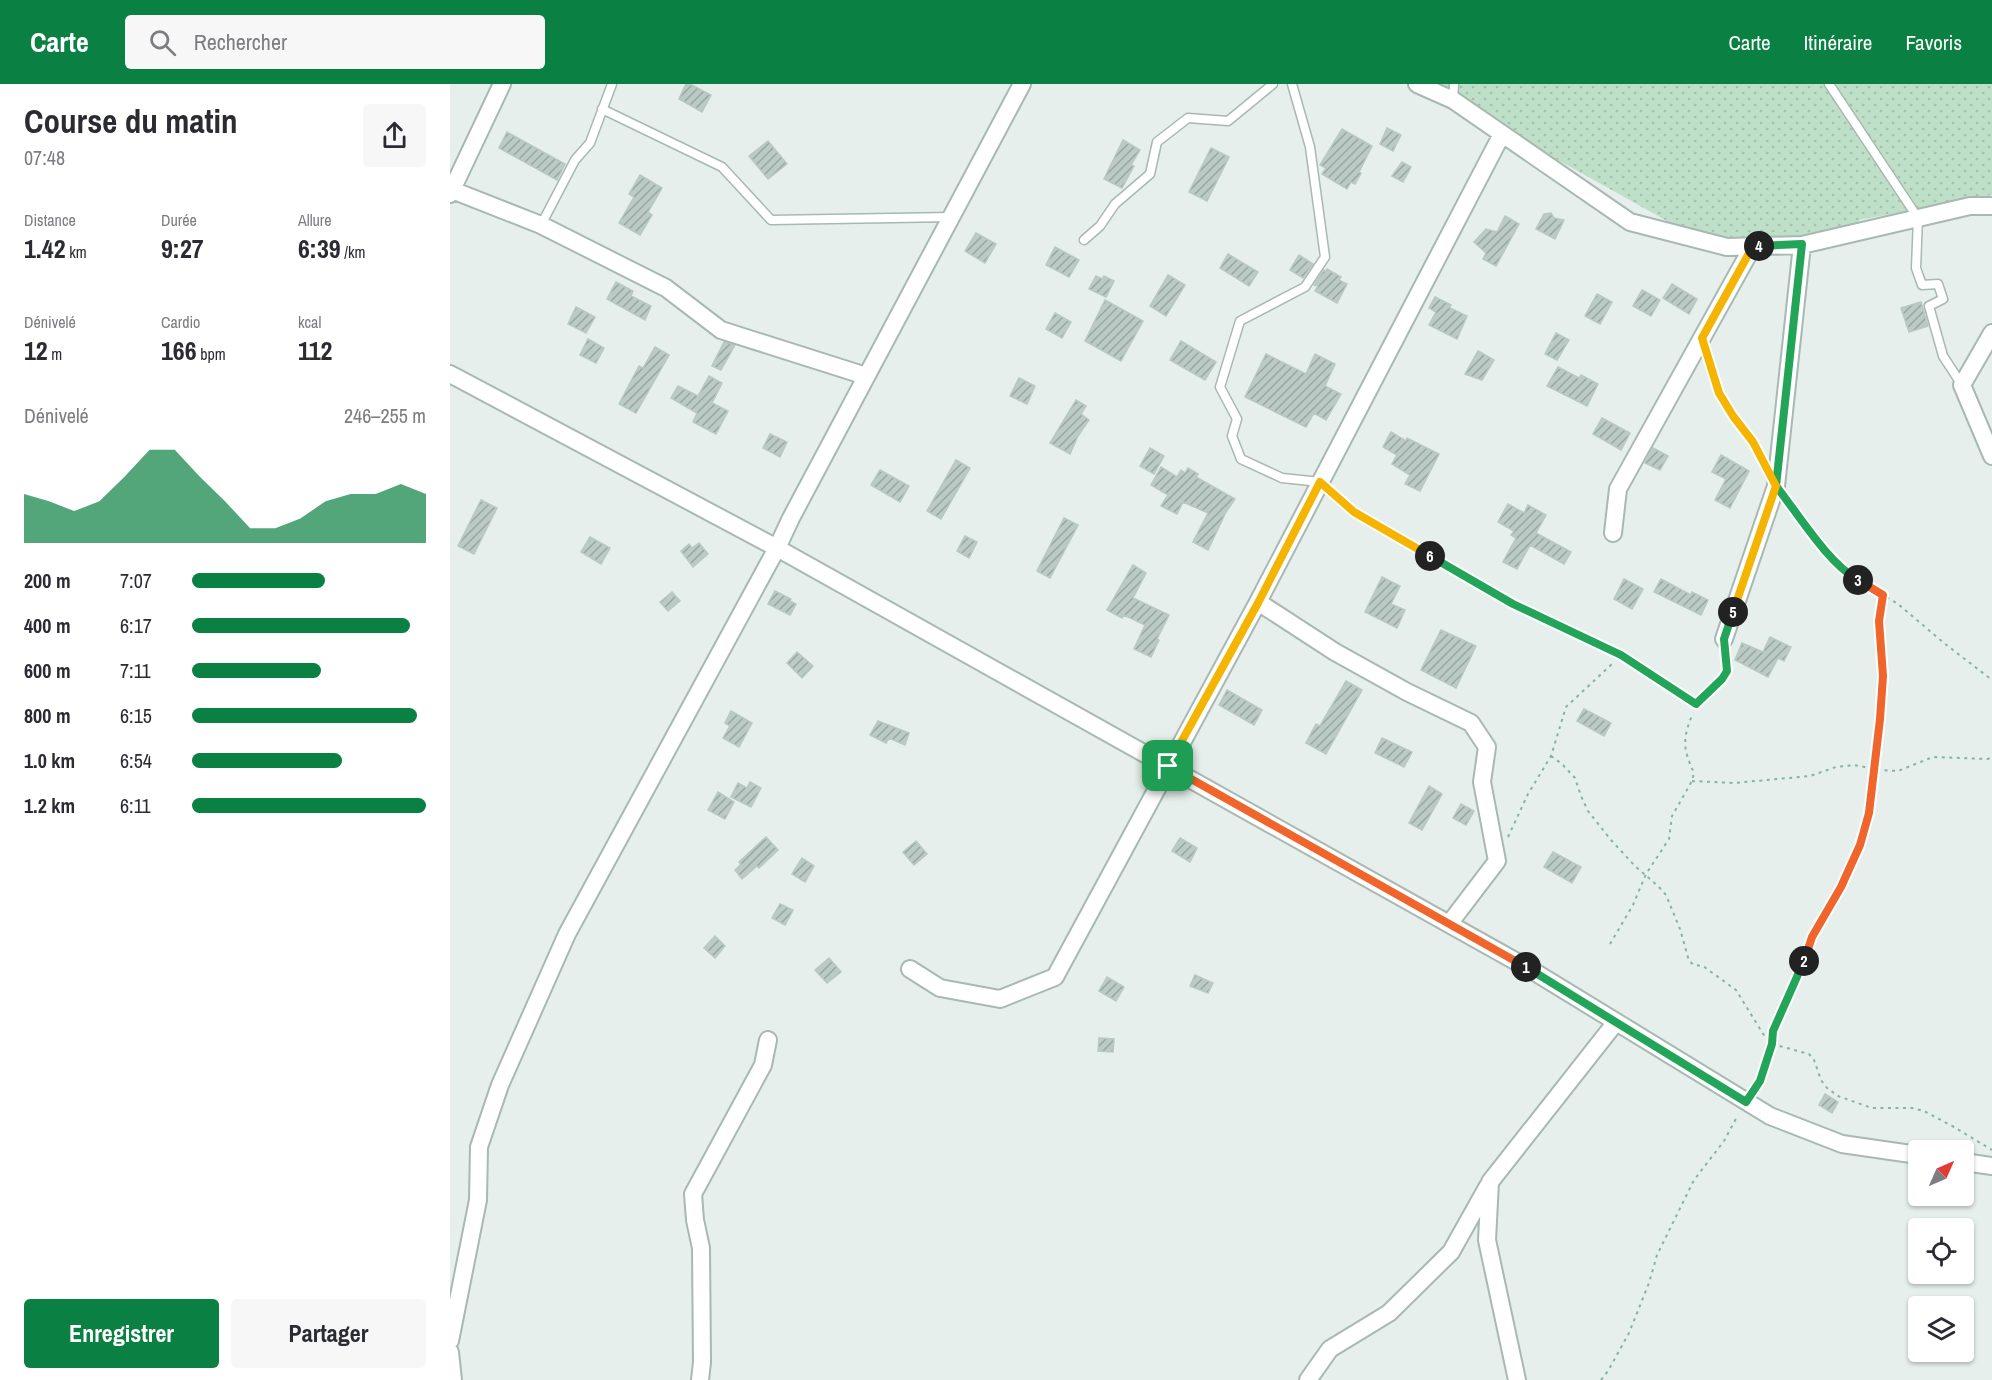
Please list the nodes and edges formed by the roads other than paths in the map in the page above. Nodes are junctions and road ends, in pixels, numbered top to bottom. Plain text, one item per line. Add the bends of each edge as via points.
1 (502, 84) edge
2 (612, 84) edge
3 (1022, 84) edge
4 (1273, 84) edge
5 (1292, 84) edge
6 (1417, 84) edge
7 (1829, 84) edge
8 (1453, 92) edge
9 (602, 109) junction
10 (1502, 134) junction
11 (451, 191) edge
12 (1992, 206) edge
13 (952, 217) junction
14 (1918, 218) junction
15 (542, 225) junction
16 (1084, 240) dead end
17 (1802, 244) junction
18 (1753, 246) junction
19 (1992, 333) edge
20 (450, 374) edge
21 (866, 376) junction
22 (1962, 385) junction
23 (1992, 456) edge
24 (1320, 482) junction
25 (1613, 533) dead end
26 (777, 548) junction
27 (1258, 603) junction
28 (1724, 639) road end
29 (1696, 704) road end
30 (1168, 766) junction
31 (1449, 924) junction
32 (910, 969) dead end
33 (1616, 1022) junction
34 (768, 1040) dead end
35 (1908, 1154) edge
36 (1974, 1163) edge
37 (1992, 1166) edge
38 (1490, 1182) junction
39 (450, 1341) edge
40 (450, 1352) edge
41 (453, 1380) edge
42 (700, 1380) edge
43 (1308, 1380) edge
44 (1517, 1380) edge

1 - 11 street
2 - 9 lane
3 - 13 street
4 - 16 lane via 1228,121 1188,118 1157,142 1150,174 1115,204
5 - 24 lane via 1310,147 1325,257 1305,287 1240,321 1220,387 1237,419 1233,436 1241,459 1282,478
6 - 8 street
7 - 14 lane
8 - 10 street
9 - 13 lane via 722,167 771,220
9 - 15 lane via 590,143 575,159
10 - 18 street via 1630,222 1727,247
10 - 24 street
11 - 15 street
12 - 14 street via 1970,206
13 - 21 street
14 - 17 street
14 - 22 lane via 1916,268 1922,285 1938,284 1943,299 1929,306 1943,356
15 - 21 street via 666,288 722,330
17 - 18 street
17 - 28 street via 1776,486
18 - 25 street via 1618,489
19 - 22 street
20 - 26 street
21 - 26 street
22 - 23 street
24 - 27 street
24 - 29 lane via 1354,512 1513,604 1621,655
26 - 30 street
26 - 39 street via 567,934 500,1085 479,1148 478,1200
27 - 30 street
27 - 31 street via 1335,652 1471,723 1487,747 1482,782 1497,861
30 - 31 street
30 - 32 street via 1055,978 1000,999 940,988
31 - 33 street
33 - 35 street via 1770,1116 1842,1144
33 - 38 street
34 - 42 street via 763,1065 693,1194 701,1248
36 - 37 street
38 - 43 street via 1450,1251 1389,1313 1330,1348
38 - 44 street via 1487,1240
40 - 41 street

